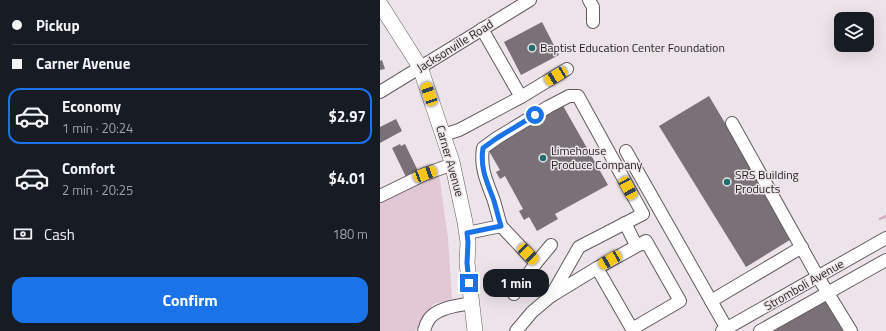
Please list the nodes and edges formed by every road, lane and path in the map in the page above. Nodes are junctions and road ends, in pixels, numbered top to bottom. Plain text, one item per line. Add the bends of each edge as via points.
1 (530, 0) edge
2 (588, 0) edge
3 (380, 4) edge
4 (593, 22) dead end
5 (482, 29) junction
6 (420, 67) junction
7 (567, 69) dead end
8 (380, 92) edge
9 (521, 97) junction
10 (732, 123) dead end
11 (443, 135) junction
12 (626, 151) dead end
13 (453, 164) junction
14 (380, 196) edge
15 (625, 223) junction
16 (501, 226) junction
17 (467, 233) junction
18 (886, 238) edge
19 (551, 245) dead end
20 (636, 245) junction
21 (802, 247) junction
22 (536, 263) junction
23 (884, 265) edge
24 (597, 268) junction
25 (818, 276) junction
26 (828, 293) junction
27 (514, 294) dead end
28 (551, 296) junction
29 (711, 301) junction
30 (471, 303) junction
31 (724, 330) edge
32 (424, 331) edge
33 (475, 331) edge
34 (516, 331) edge
35 (760, 331) edge
36 (851, 331) edge

1 - 5 street, Jacksonville Road
2 - 4 street via 593,7
3 - 6 main road, Carner Avenue
5 - 6 street, Jacksonville Road
5 - 9 street
6 - 8 street, Jacksonville Road
6 - 11 main road, Carner Avenue
7 - 9 street
9 - 11 street via 459,130
10 - 21 street
11 - 13 main road, Carner Avenue
12 - 29 street
13 - 14 street via 425,174
13 - 17 main road, Carner Avenue
15 - 16 street via 643,214 578,96 569,96 483,148 484,176
15 - 20 street
15 - 28 street via 579,247
16 - 17 street
16 - 22 street
17 - 30 main road, Carner Avenue
18 - 25 street, Stromboli Avenue
19 - 22 street
20 - 24 street
20 - 24 street via 646,241 680,301 632,329
21 - 25 street
21 - 29 street
22 - 27 street
23 - 26 street, Stromboli Avenue
24 - 28 street
25 - 26 street
25 - 31 street, Stromboli Avenue
26 - 35 street, Stromboli Avenue
26 - 36 street
28 - 34 street via 532,312
29 - 31 street
30 - 32 street via 439,311 429,318
30 - 33 main road, Carner Avenue

